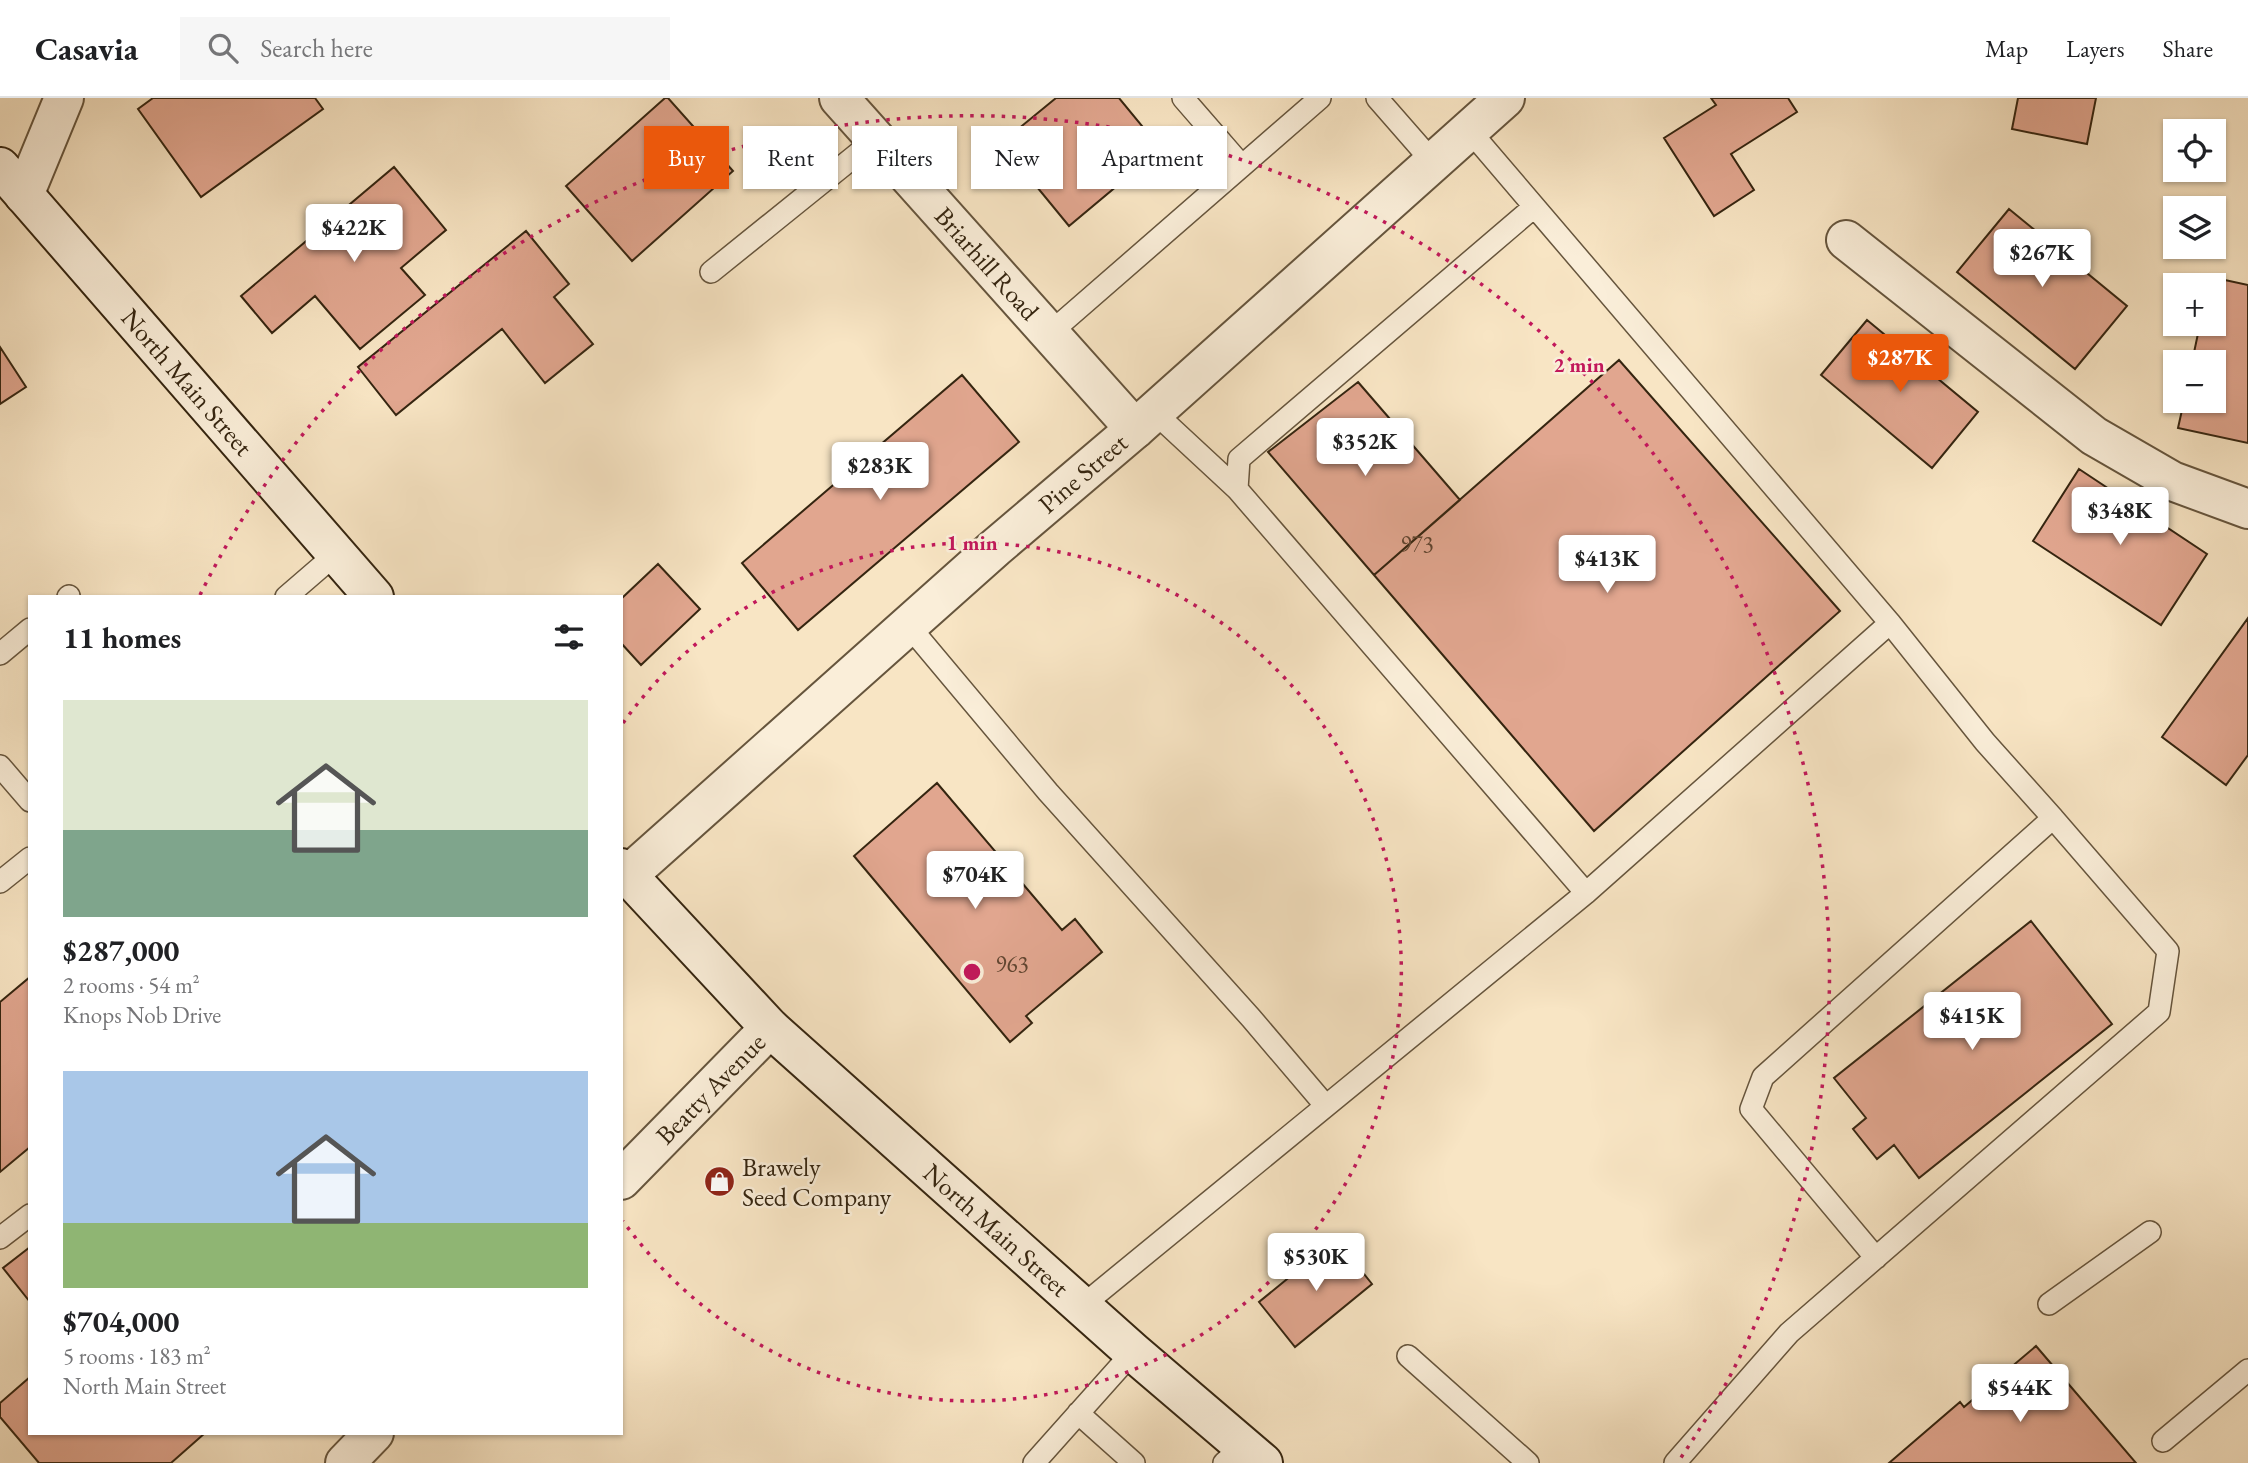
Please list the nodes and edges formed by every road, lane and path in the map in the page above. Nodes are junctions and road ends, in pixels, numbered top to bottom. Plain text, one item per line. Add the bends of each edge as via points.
1 (64, 98) edge
2 (839, 98) edge
3 (1183, 98) edge
4 (1320, 98) edge
5 (1377, 98) edge
6 (1505, 98) edge
7 (864, 126) edge
8 (1469, 130) junction
9 (852, 158) edge
10 (1432, 161) junction
11 (1242, 166) junction
12 (9, 182) edge
13 (921, 189) edge
14 (1535, 206) junction
15 (1846, 240) dead end
16 (711, 272) dead end
17 (1050, 333) junction
18 (1145, 420) junction
19 (1237, 489) junction
20 (2248, 509) edge
21 (337, 554) junction
22 (288, 595) edge
23 (372, 595) edge
24 (1890, 623) junction
25 (908, 625) junction
26 (28, 631) edge
27 (0, 654) edge
28 (0, 766) edge
29 (28, 799) edge
30 (2053, 818) junction
31 (28, 860) edge
32 (625, 871) edge
33 (0, 882) edge
34 (1586, 893) junction
35 (770, 1028) junction
36 (1325, 1105) junction
37 (623, 1178) edge
38 (28, 1217) edge
39 (2150, 1232) dead end
40 (0, 1238) edge
41 (1876, 1258) junction
42 (2049, 1304) dead end
43 (1082, 1306) junction
44 (1133, 1352) junction
45 (1408, 1356) dead end
46 (2248, 1370) edge
47 (1078, 1413) junction
48 (372, 1435) edge
49 (2163, 1441) dead end
50 (1243, 1457) edge
51 (345, 1463) edge
52 (1034, 1463) edge
53 (1133, 1463) edge
54 (1528, 1463) edge
55 (1675, 1463) edge

1 - 12 street
2 - 7 street, Briarhill Road
3 - 11 lane
4 - 11 lane
5 - 10 lane
6 - 8 street, Pine Street
8 - 10 street, Pine Street
8 - 14 lane
9 - 16 lane
10 - 18 street, Pine Street
11 - 17 lane
12 - 21 street, North Main Street
13 - 17 street, Briarhill Road
14 - 19 lane via 1239,459
14 - 24 lane
15 - 20 street via 2094,436 2172,481
17 - 18 street, Briarhill Road
18 - 19 lane
18 - 25 street, Pine Street
19 - 34 lane
21 - 22 lane
21 - 23 street, North Main Street
24 - 30 lane
24 - 34 lane
25 - 32 street, Pine Street
25 - 36 lane via 1048,792
26 - 27 lane
28 - 29 lane
30 - 41 lane via 2168,951 2160,1013
30 - 41 lane via 1763,1077 1751,1109
31 - 33 lane
32 - 35 street, North Main Street
34 - 36 lane
35 - 37 street, Beatty Avenue
35 - 43 street, North Main Street
36 - 43 lane
38 - 40 lane
39 - 42 lane
41 - 55 lane via 1789,1333
43 - 44 street, North Main Street
44 - 47 lane
44 - 50 street, North Main Street
45 - 54 lane
46 - 49 lane
47 - 52 lane
47 - 53 lane
48 - 51 street

